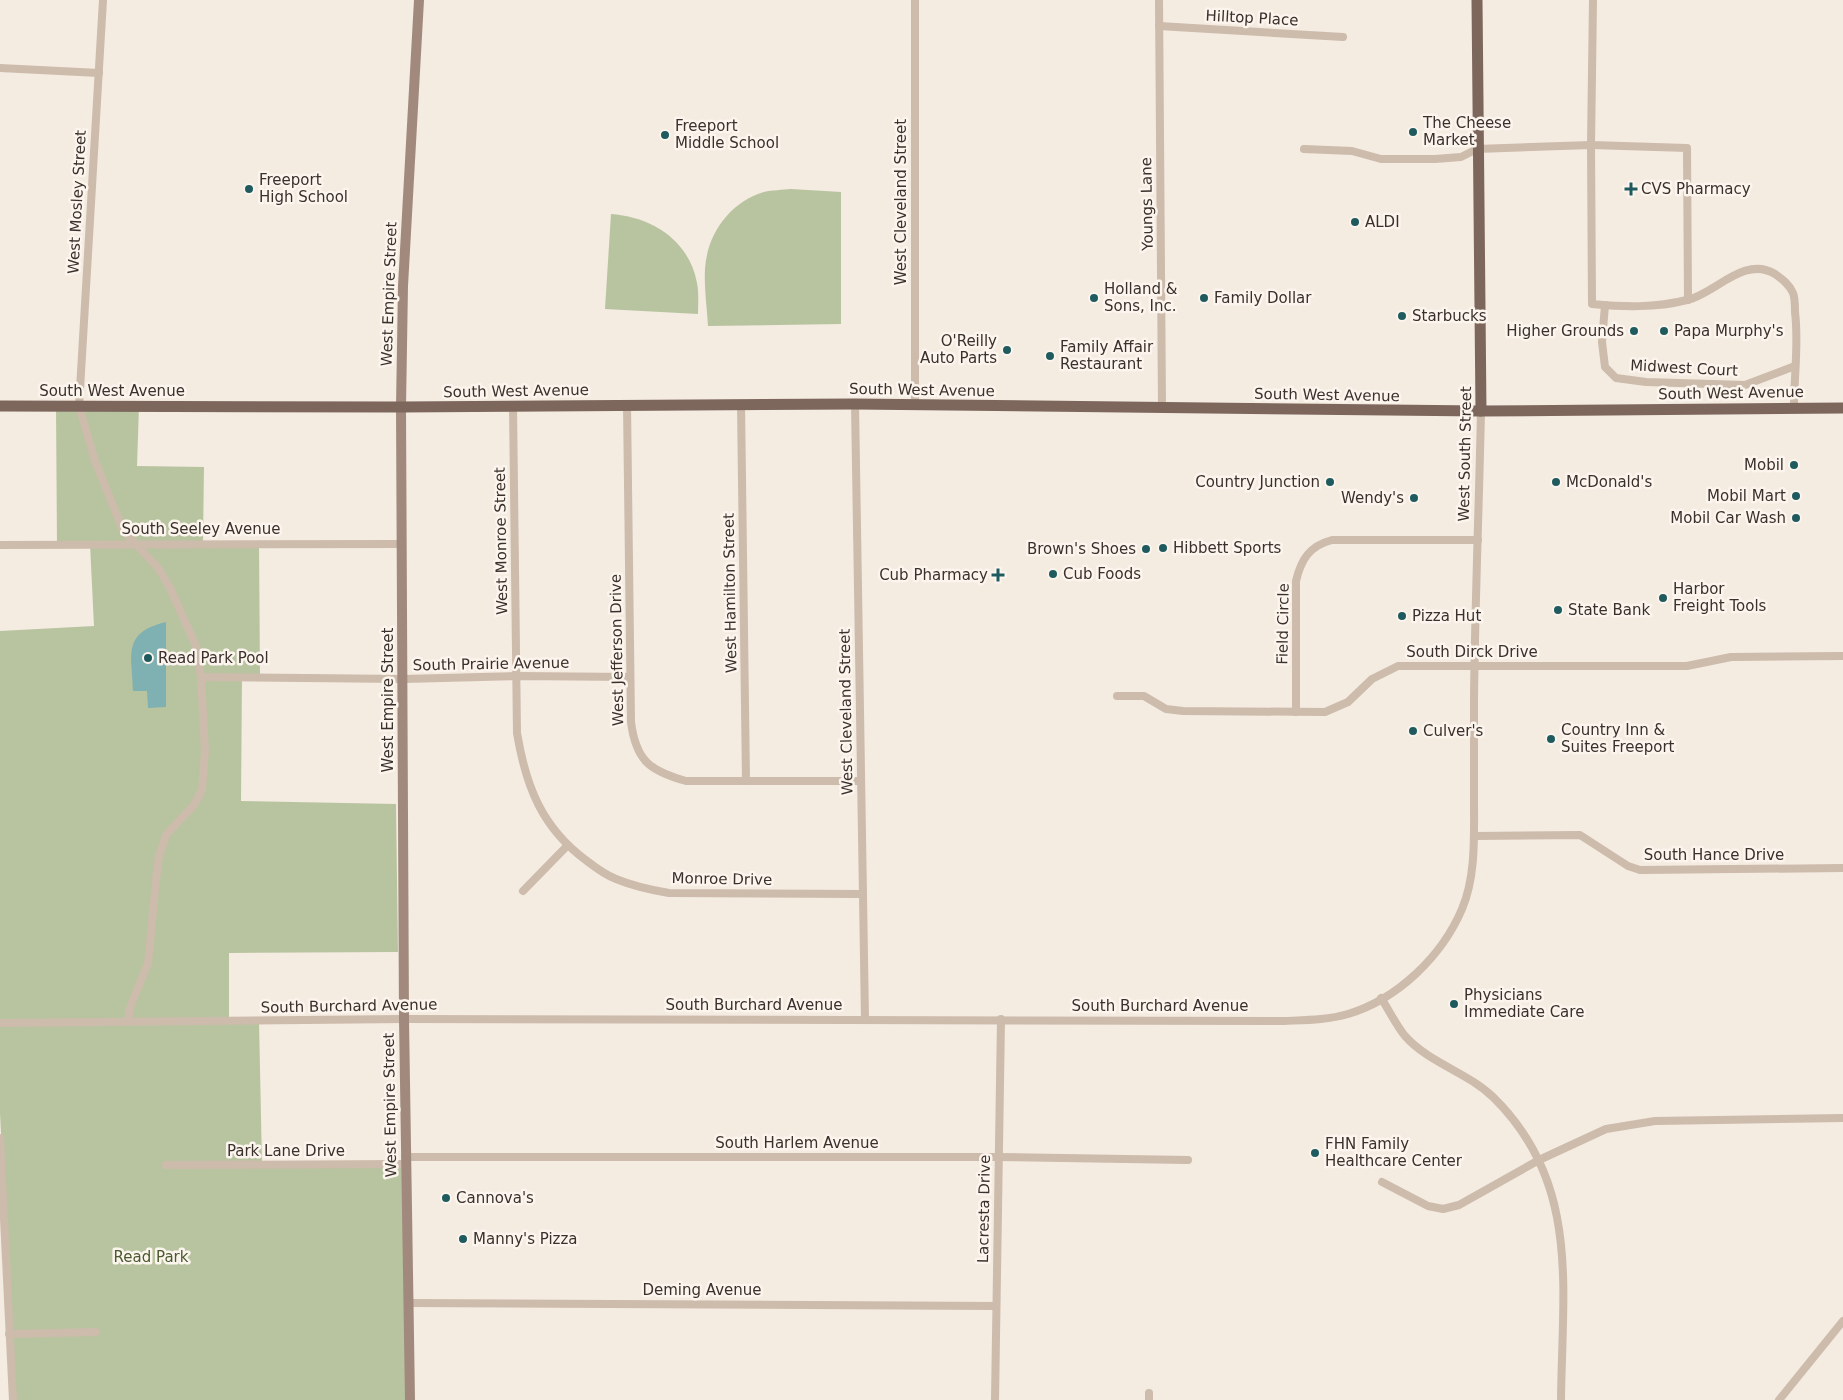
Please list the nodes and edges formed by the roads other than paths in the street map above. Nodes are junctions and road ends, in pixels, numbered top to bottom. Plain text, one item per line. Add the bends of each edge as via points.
1 (103, 0) edge
2 (419, 0) edge
3 (915, 0) edge
4 (1158, 0) edge
5 (1477, 0) edge
6 (1592, 0) edge
7 (1159, 26) junction
8 (1343, 37) dead end
9 (0, 68) edge
10 (99, 73) junction
11 (1591, 146) junction
12 (1304, 149) dead end
13 (1477, 149) junction
14 (1688, 300) junction
15 (1605, 305) junction
16 (1794, 366) junction
17 (627, 404) junction
18 (741, 404) junction
19 (855, 404) junction
20 (915, 405) junction
21 (0, 406) edge
22 (79, 406) junction
23 (512, 406) junction
24 (1794, 407) junction
25 (401, 408) junction
26 (1162, 408) junction
27 (1843, 408) edge
28 (1481, 411) junction
29 (1478, 540) junction
30 (135, 543) junction
31 (0, 544) edge
32 (401, 544) junction
33 (1843, 656) edge
34 (1474, 666) junction
35 (516, 676) junction
36 (201, 677) junction
37 (630, 677) junction
38 (404, 679) junction
39 (1118, 696) dead end
40 (1296, 712) junction
41 (746, 781) junction
42 (860, 781) junction
43 (1474, 836) junction
44 (567, 846) junction
45 (1843, 868) edge
46 (523, 891) dead end
47 (862, 894) junction
48 (1462, 908) joint
49 (1381, 998) junction
50 (404, 1019) junction
51 (865, 1019) junction
52 (1000, 1019) junction
53 (128, 1021) junction
54 (0, 1023) edge
55 (1843, 1118) edge
56 (0, 1138) edge
57 (999, 1157) junction
58 (406, 1160) junction
59 (1188, 1160) dead end
60 (1539, 1160) junction
61 (1, 1163) edge
62 (166, 1165) dead end
63 (1382, 1182) dead end
64 (409, 1303) junction
65 (996, 1306) junction
66 (1843, 1321) edge
67 (96, 1332) dead end
68 (9, 1334) junction
69 (0, 1349) edge
70 (10, 1349) junction
71 (12, 1400) edge
72 (410, 1400) edge
73 (995, 1400) edge
74 (1560, 1400) edge
75 (1778, 1400) edge

1 - 10 street, West Mosley Street
2 - 25 main road, West Empire Street via 402,286
3 - 20 street, West Cleveland Street
4 - 7 street, Youngs Lane
5 - 13 main road, West South Street
6 - 11 street
7 - 8 street, Hilltop Place
7 - 26 street, Youngs Lane
9 - 10 street
10 - 22 street, West Mosley Street
11 - 13 street
11 - 14 street via 1687,148
11 - 15 street via 1592,304
12 - 13 street via 1352,151 1380,159 1435,160 1461,157
13 - 28 main road, West South Street
14 - 15 street via 1652,306
14 - 16 street via 1744,272 1770,271 1784,280 1794,294 1798,348
15 - 16 street, Midwest Court via 1604,367 1616,378 1646,382 1745,384
16 - 24 street
17 - 18 main road, South West Avenue
17 - 23 main road, South West Avenue
17 - 37 street, West Jefferson Drive
18 - 19 main road, South West Avenue
18 - 41 street, West Hamilton Street
19 - 20 main road, South West Avenue
19 - 42 street, West Cleveland Street
20 - 26 main road, South West Avenue
21 - 22 main road, South West Avenue
22 - 25 main road, South West Avenue
22 - 30 street via 95,461 114,508 123,530
23 - 25 main road, South West Avenue
23 - 35 street, West Monroe Street
24 - 27 main road, South West Avenue
24 - 28 main road, South West Avenue
25 - 32 main road, West Empire Street
26 - 28 main road, South West Avenue
28 - 29 street, West South Street
29 - 34 street, West South Street
29 - 40 street, Field Circle via 1347,540 1321,543 1300,563 1296,581
30 - 31 street, South Seeley Avenue
30 - 32 street, South Seeley Avenue
30 - 36 street via 158,568 185,619 196,646
32 - 38 main road, West Empire Street
33 - 34 street, South Dirck Drive via 1731,657 1687,666
34 - 40 street, South Dirck Drive via 1398,666 1372,679 1348,702 1325,712
34 - 43 street, West South Street
35 - 37 street, South Prairie Avenue
35 - 38 street, South Prairie Avenue
35 - 44 street, Monroe Drive via 517,733 523,768 534,798
36 - 38 street, South Prairie Avenue
36 - 53 street via 205,750 202,790 194,805 166,835 161,852 148,963
37 - 41 street, West Jefferson Drive via 634,742 644,762 662,774 686,781
38 - 50 main road, West Empire Street
39 - 40 street, South Dirck Drive via 1144,696 1166,709 1183,711
41 - 42 street, West Jefferson Drive
42 - 47 street, West Cleveland Street
43 - 45 street, South Hance Drive via 1580,836 1640,870
43 - 48 street, West South Street via 1472,864
44 - 46 street
44 - 47 street, Monroe Drive via 615,879 669,893
47 - 51 street, West Cleveland Street
48 - 49 street, South Burchard Avenue via 1446,941 1424,967
49 - 52 street, South Burchard Avenue via 1349,1014 1317,1020
49 - 60 street via 1405,1036 1417,1047 1492,1096
50 - 51 street, South Burchard Avenue
50 - 53 street, South Burchard Avenue
50 - 58 main road, West Empire Street
51 - 52 street, South Burchard Avenue
52 - 57 street, Lacresta Drive
53 - 54 street, South Burchard Avenue
55 - 60 street via 1641,1123 1606,1129
56 - 61 street
57 - 58 street, South Harlem Avenue
57 - 59 street, South Harlem Avenue
57 - 65 street, Lacresta Drive
58 - 62 street, Park Lane Drive
58 - 64 main road, West Empire Street
60 - 63 street via 1459,1205 1443,1209 1428,1206
60 - 74 street via 1554,1197 1561,1228
61 - 68 street
64 - 65 street, Deming Avenue
64 - 72 main road, West Empire Street
65 - 73 street, Lacresta Drive
66 - 75 street
67 - 68 street
68 - 70 street
69 - 70 street
70 - 71 street

